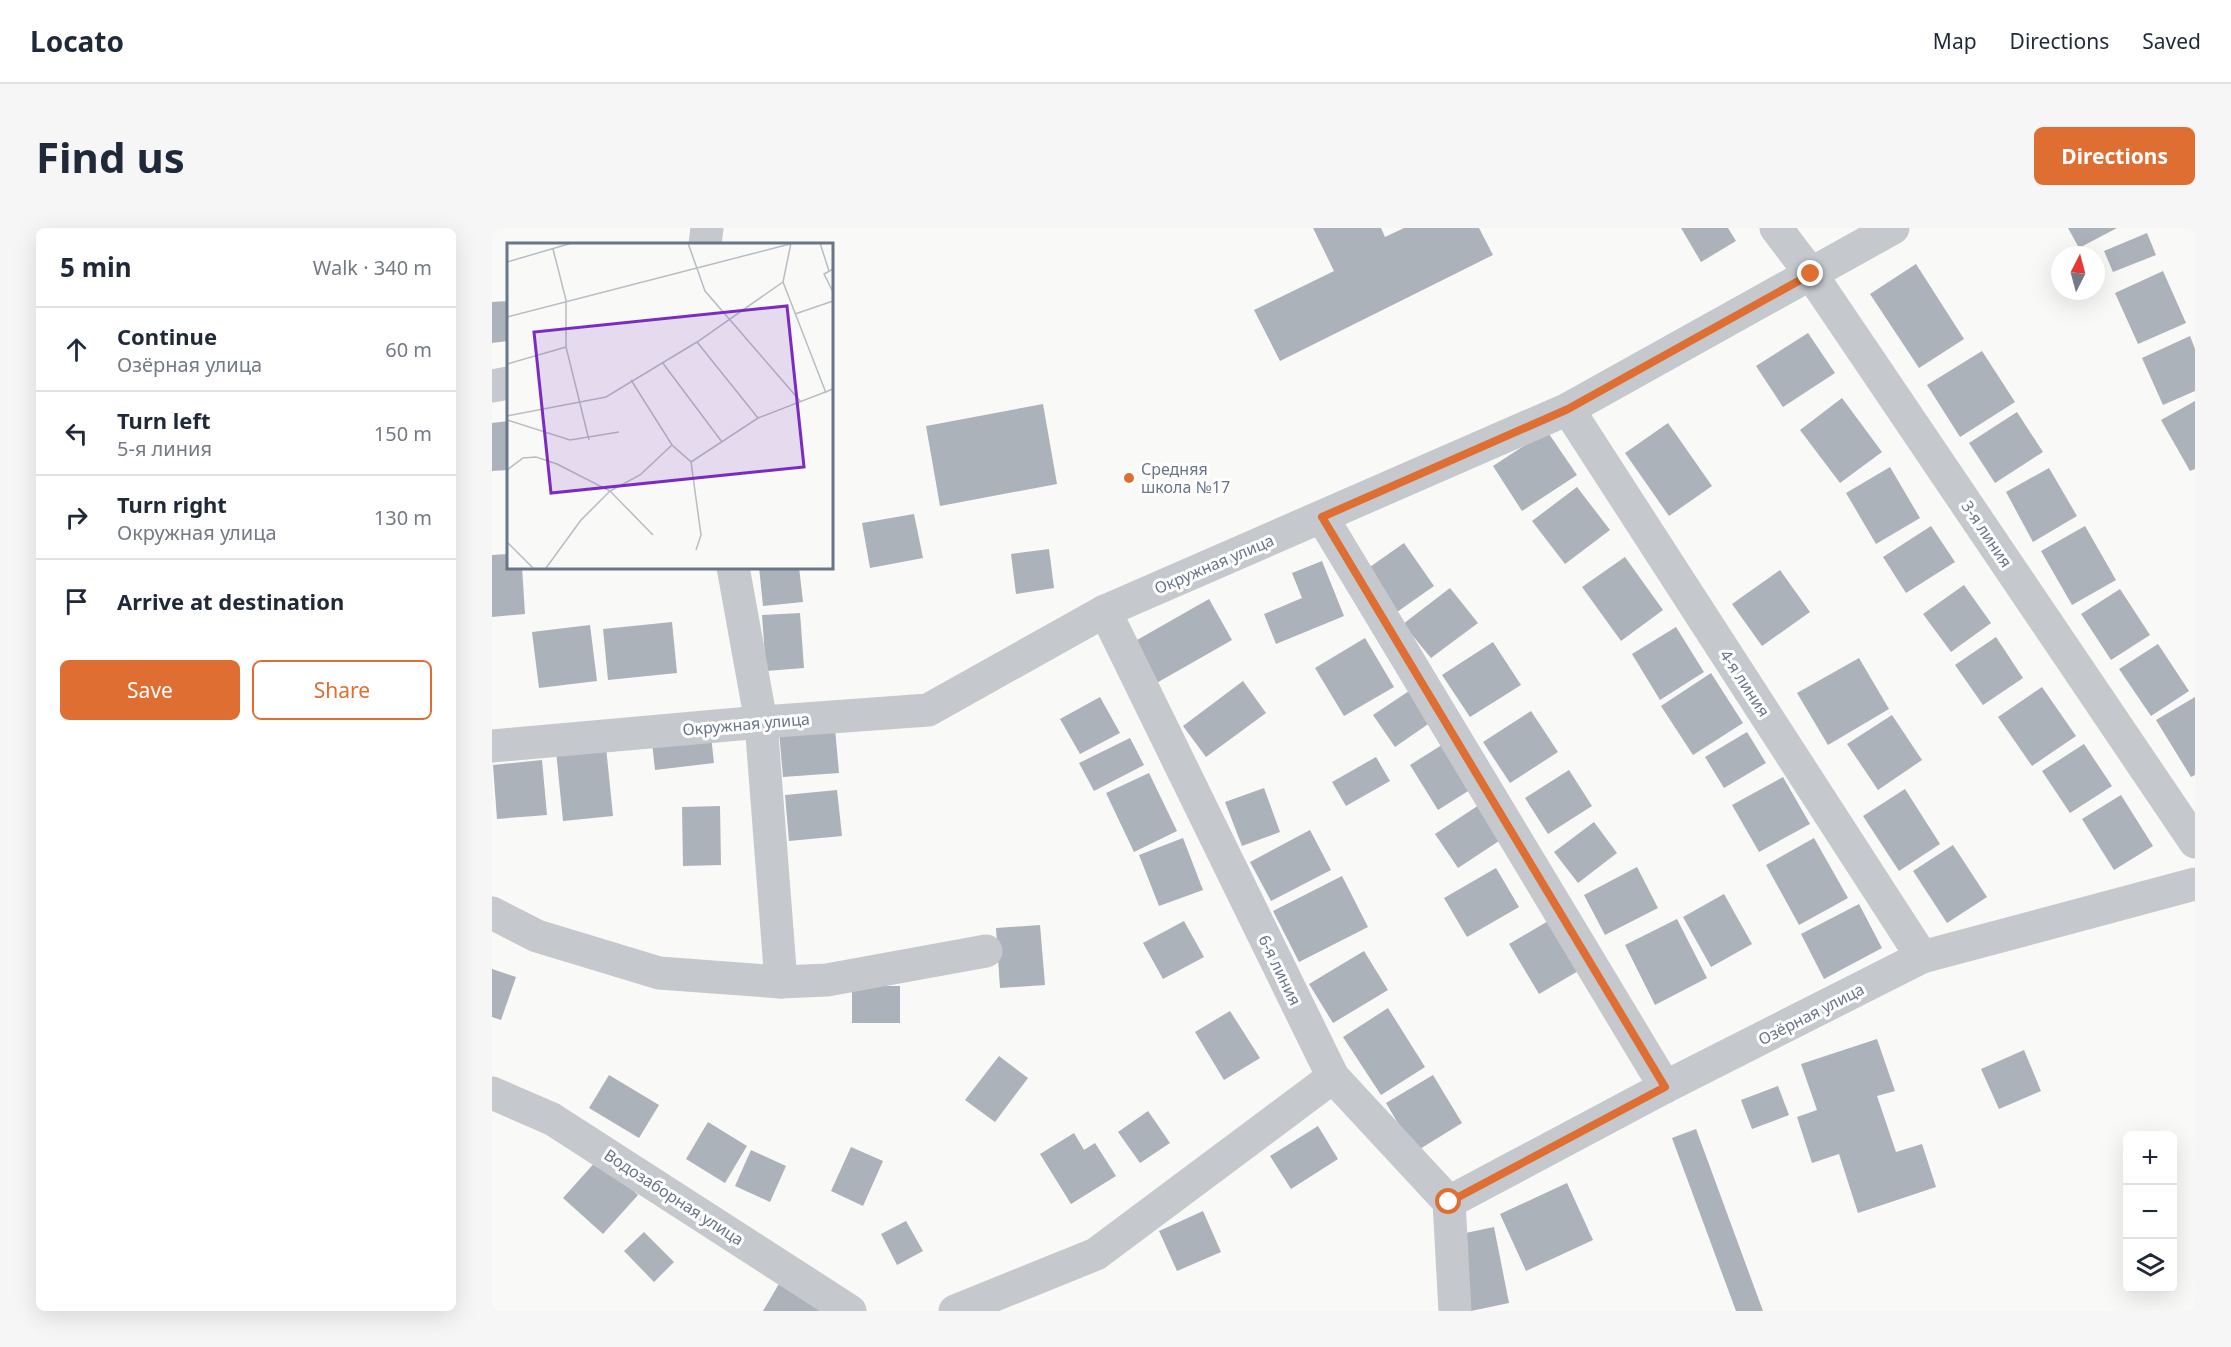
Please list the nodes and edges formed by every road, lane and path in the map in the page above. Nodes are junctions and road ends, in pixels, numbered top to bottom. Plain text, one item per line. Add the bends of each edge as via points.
1 (707, 228) edge
2 (1776, 228) edge
3 (1893, 228) edge
4 (705, 243) edge
5 (1811, 274) junction
6 (507, 383) edge
7 (492, 386) edge
8 (1568, 409) junction
9 (1322, 517) junction
10 (733, 568) edge
11 (1105, 611) junction
12 (761, 722) junction
13 (492, 746) edge
14 (2195, 842) edge
15 (2195, 884) edge
16 (492, 914) edge
17 (986, 951) dead end
18 (1922, 957) junction
19 (782, 982) junction
20 (1333, 1077) junction
21 (1665, 1087) junction
22 (492, 1093) edge
23 (1449, 1202) junction
24 (850, 1311) edge
25 (955, 1311) edge
26 (1455, 1311) edge

1 - 4 street
2 - 5 street, 3-я линия
3 - 5 street, Окружная улица
5 - 8 street, Окружная улица
5 - 14 street, 3-я линия
6 - 7 street
8 - 9 street, Окружная улица
8 - 18 street, 4-я линия
9 - 11 street, Окружная улица
9 - 21 street
10 - 12 street
11 - 12 street, Окружная улица via 928,710
11 - 20 street, 6-я линия
12 - 13 street, Окружная улица
12 - 19 street
15 - 18 street, Озёрная улица
16 - 19 street via 537,936 659,973
17 - 19 street via 826,980
18 - 21 street, Озёрная улица
20 - 23 street, 6-я линия
20 - 25 street via 1096,1254
21 - 23 street, Озёрная улица
22 - 24 street, Водозаборная улица via 552,1119
23 - 26 street

